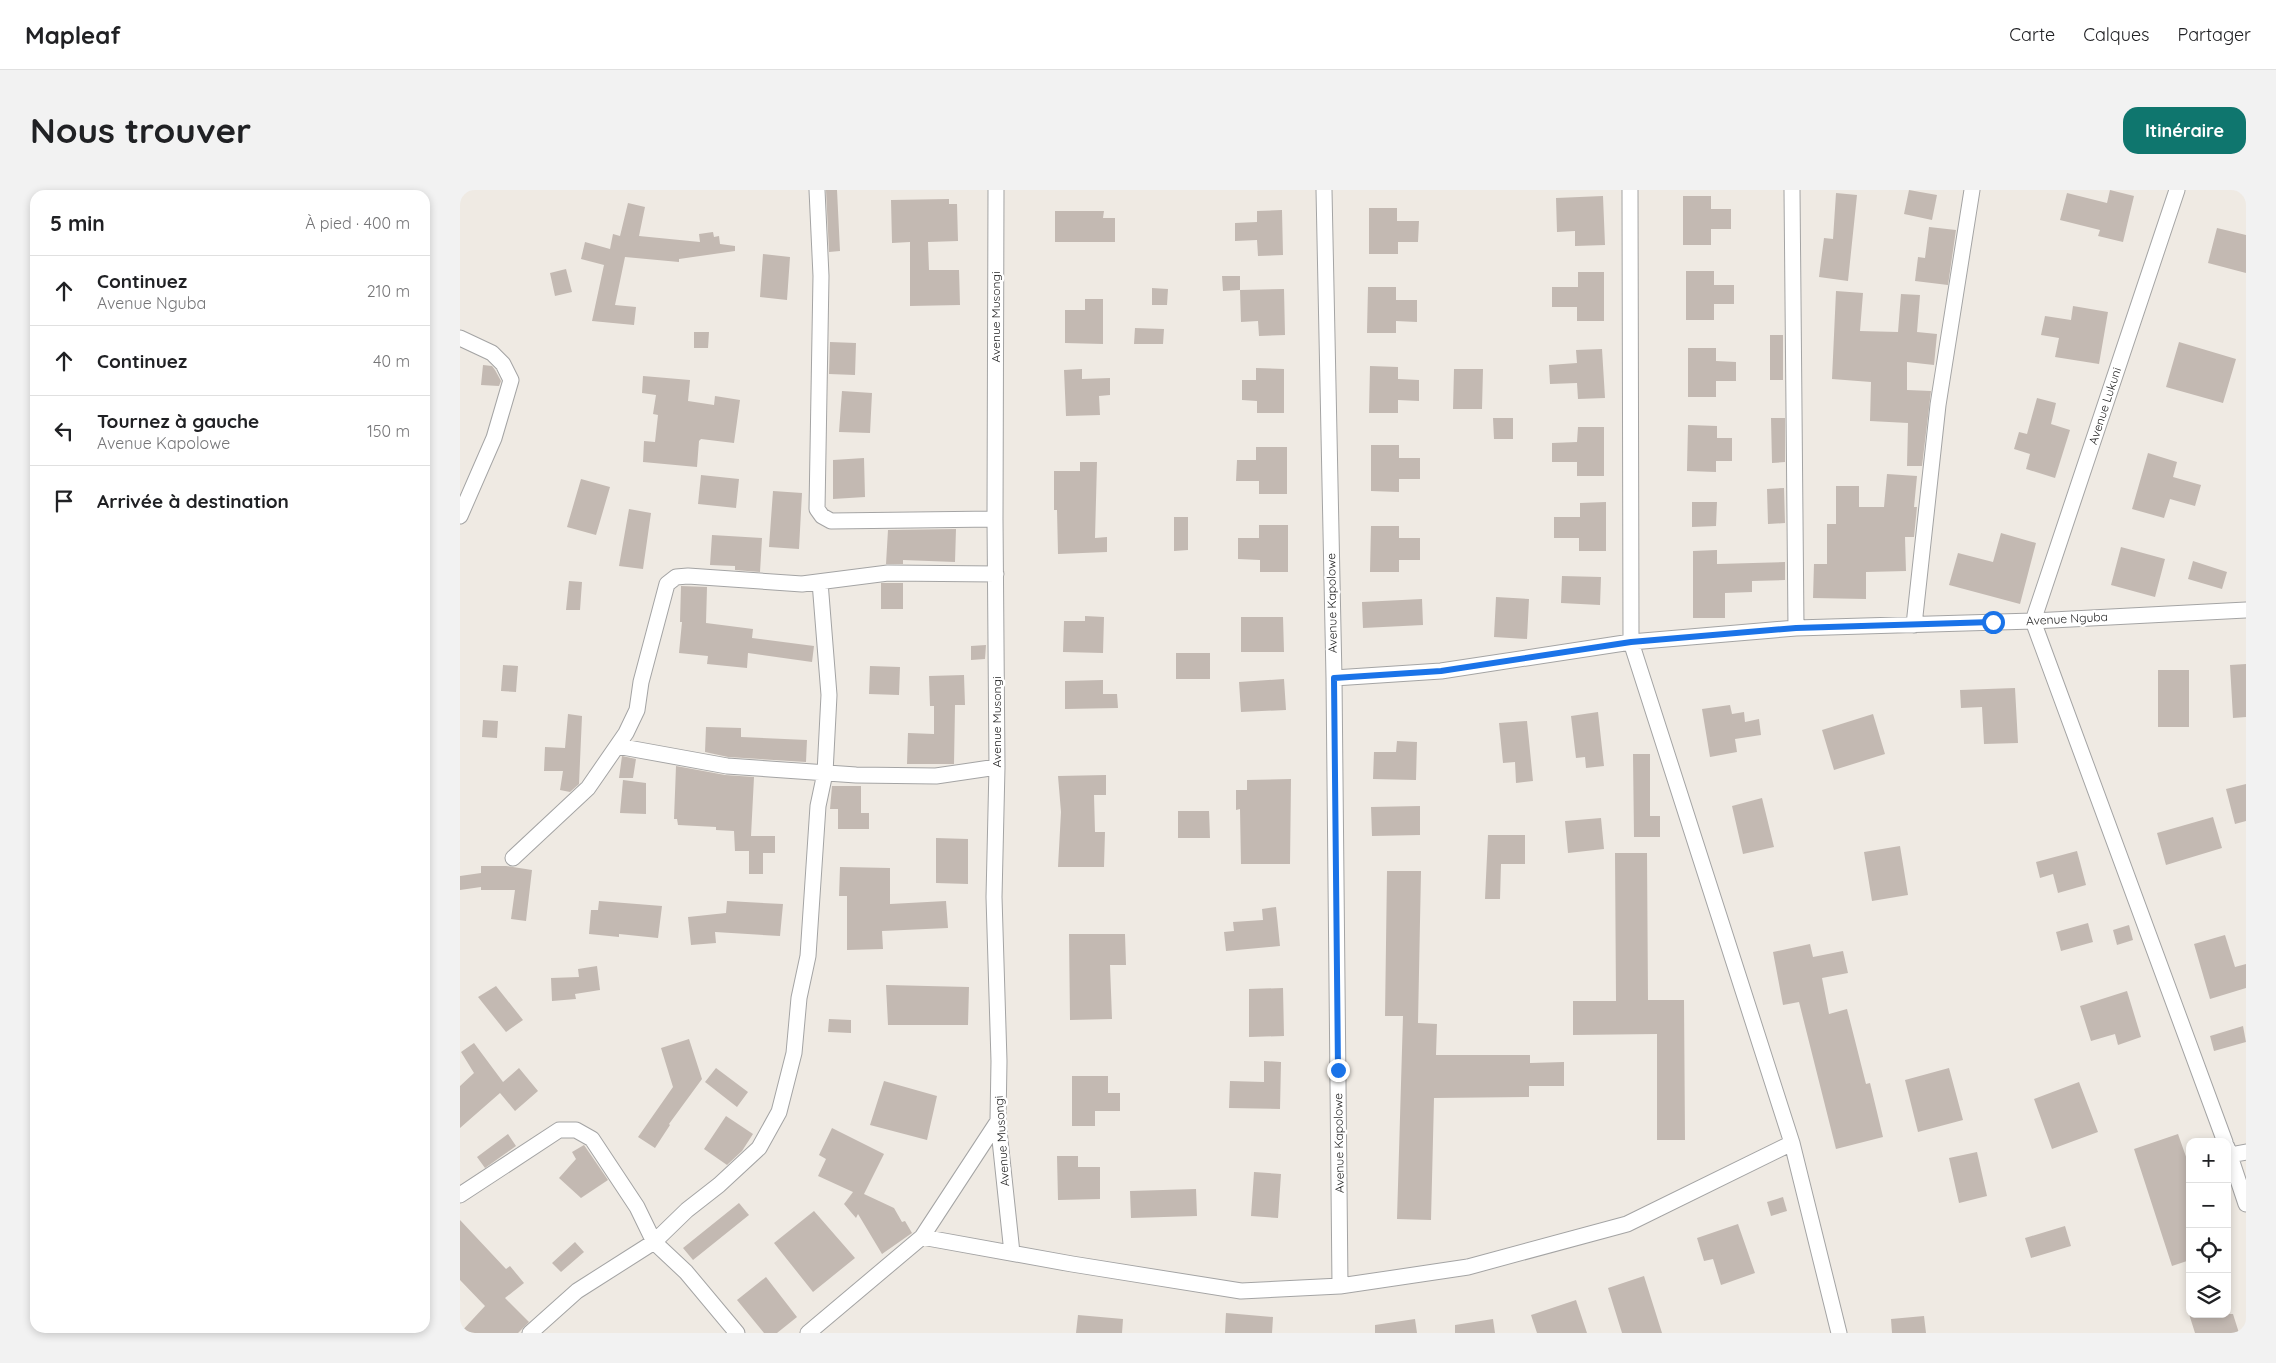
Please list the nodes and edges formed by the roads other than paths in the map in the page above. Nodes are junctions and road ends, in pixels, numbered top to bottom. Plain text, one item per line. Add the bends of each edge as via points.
1 (817, 190) edge
2 (996, 190) edge
3 (1324, 190) edge
4 (1630, 190) edge
5 (1792, 190) edge
6 (1972, 190) edge
7 (2177, 190) edge
8 (460, 338) edge
9 (460, 516) edge
10 (995, 519) junction
11 (996, 574) junction
12 (820, 582) junction
13 (2246, 610) edge
14 (2033, 621) junction
15 (1914, 625) junction
16 (1796, 628) junction
17 (1631, 642) junction
18 (1334, 678) junction
19 (617, 746) junction
20 (997, 767) junction
21 (825, 773) junction
22 (513, 858) dead end
23 (998, 1121) junction
24 (2224, 1138) edge
25 (1792, 1143) junction
26 (2231, 1149) edge
27 (2246, 1152) edge
28 (2231, 1157) edge
29 (460, 1195) edge
30 (2246, 1204) edge
31 (922, 1236) junction
32 (654, 1242) junction
33 (1012, 1253) junction
34 (1340, 1286) junction
35 (530, 1333) edge
36 (736, 1333) edge
37 (808, 1333) edge
38 (1839, 1333) edge

1 - 10 street via 821,276 817,509 831,521
2 - 10 street, Avenue Musongi
3 - 18 street, Avenue Kapolowe
4 - 17 street
5 - 16 street
6 - 15 street via 1938,405
7 - 14 street, Avenue Lukuni
8 - 9 street via 492,353 503,364 510,380 494,438
10 - 11 street, Avenue Musongi
11 - 12 street via 888,573
11 - 20 street, Avenue Musongi
12 - 19 street via 802,584 676,577 668,584 643,674 637,710
12 - 21 street via 829,695
13 - 14 street, Avenue Nguba
14 - 15 street, Avenue Nguba
14 - 24 street
15 - 16 street, Avenue Nguba
16 - 17 street, Avenue Nguba
17 - 18 street, Avenue Nguba via 1441,671
17 - 25 street
18 - 34 street, Avenue Kapolowe
19 - 21 street via 727,766
19 - 22 street via 588,788
20 - 21 street via 936,776
20 - 23 street, Avenue Musongi via 994,897
21 - 32 street via 818,806 808,956 799,998 794,1054 779,1112 759,1148
23 - 31 street
23 - 33 street, Avenue Musongi
25 - 34 street via 1627,1224 1468,1266
25 - 38 street
26 - 27 street
28 - 30 street
29 - 32 street via 559,1130 576,1130 592,1139 637,1207
31 - 33 street
31 - 37 street
32 - 35 street via 577,1291
32 - 36 street via 686,1272
33 - 34 street via 1240,1291

